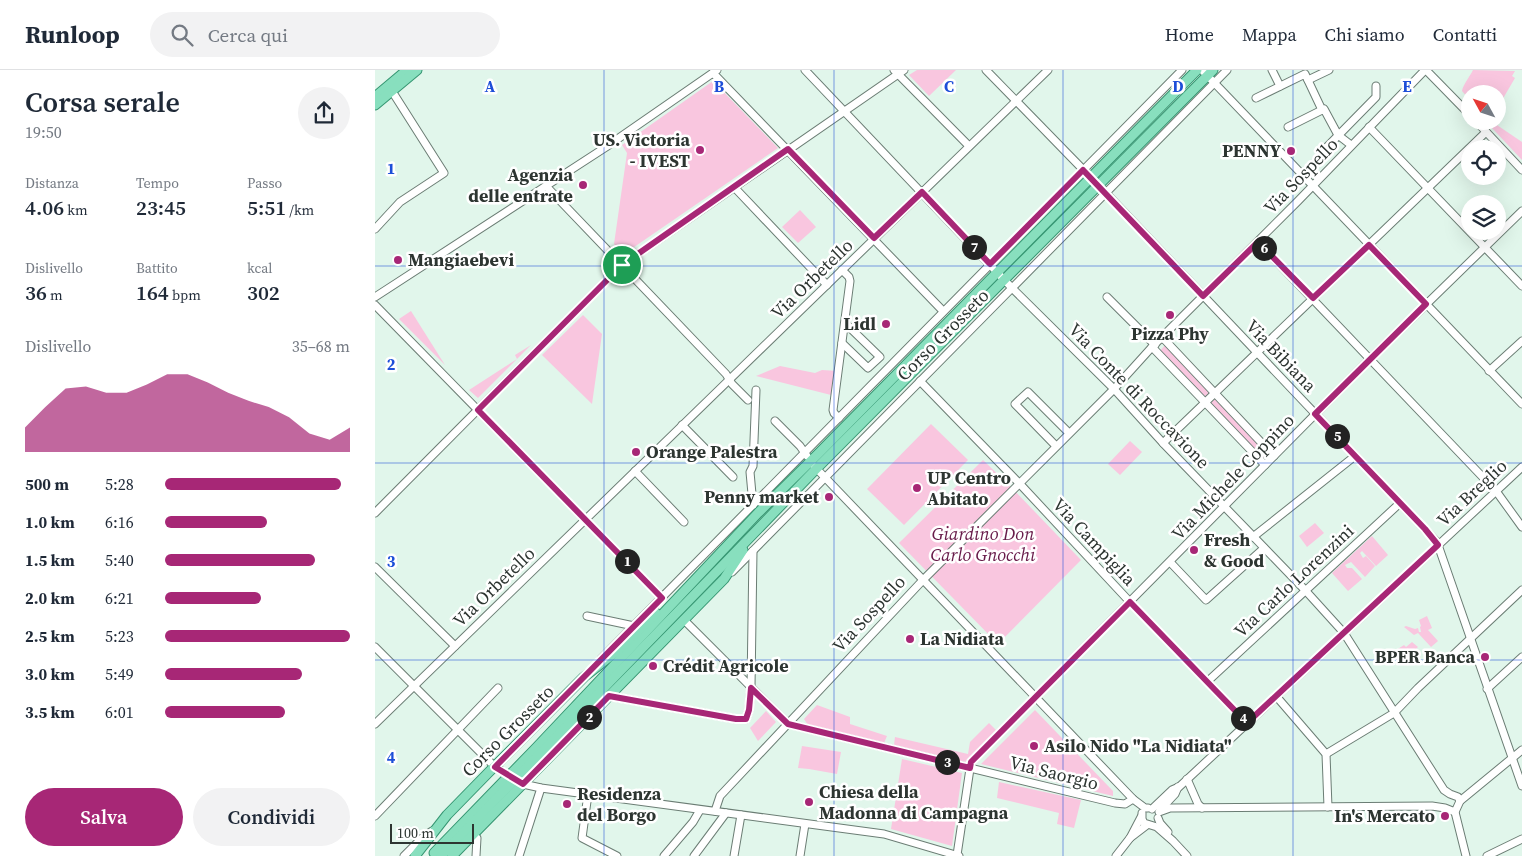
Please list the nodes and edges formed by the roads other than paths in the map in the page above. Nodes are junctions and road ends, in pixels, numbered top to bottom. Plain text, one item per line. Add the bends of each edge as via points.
1 (407, 70) edge
2 (417, 70) edge
3 (805, 70) edge
4 (986, 70) edge
5 (1048, 70) edge
6 (1181, 70) edge
7 (1197, 70) edge
8 (1227, 70) edge
9 (1272, 70) edge
10 (1329, 70) edge
11 (1426, 70) edge
12 (715, 71) edge
13 (899, 71) edge
14 (1207, 72) edge
15 (1305, 75) edge
16 (1215, 83) junction
17 (1280, 86) junction
18 (1376, 86) dead end
19 (390, 88) junction
20 (1256, 98) dead end
21 (376, 101) edge
22 (1016, 101) junction
23 (1461, 107) edge
24 (1322, 110) junction
25 (844, 112) junction
26 (1288, 126) dead end
27 (1369, 126) junction
28 (1486, 132) joint
29 (1339, 135) junction
30 (1351, 145) junction
31 (969, 146) junction
32 (788, 149) junction
33 (1321, 153) dead end
34 (1083, 170) junction
35 (1522, 170) edge
36 (1091, 178) junction
37 (1099, 185) junction
38 (1312, 185) junction
39 (546, 186) junction
40 (734, 187) junction
41 (1427, 188) junction
42 (922, 192) junction
43 (1106, 192) junction
44 (1522, 211) edge
45 (375, 227) edge
46 (874, 238) junction
47 (1258, 242) junction
48 (1369, 245) junction
49 (1485, 247) junction
50 (990, 264) junction
51 (622, 265) junction
52 (842, 270) junction
53 (998, 272) junction
54 (1005, 279) junction
55 (827, 285) junction
56 (1522, 286) edge
57 (1012, 288) junction
58 (1203, 296) junction
59 (375, 297) edge
60 (1107, 297) dead end
61 (1313, 298) junction
62 (1426, 304) junction
63 (375, 305) edge
64 (943, 311) junction
65 (845, 323) junction
66 (1162, 337) junction
67 (1522, 341) edge
68 (842, 343) junction
69 (1154, 346) junction
70 (1257, 354) junction
71 (1370, 359) junction
72 (1489, 371) junction
73 (729, 379) junction
74 (920, 381) junction
75 (1114, 389) junction
76 (756, 390) dead end
77 (1215, 394) junction
78 (748, 400) dead end
79 (1205, 403) junction
80 (1522, 404) edge
81 (478, 410) junction
82 (1315, 414) junction
83 (839, 418) junction
84 (775, 421) dead end
85 (682, 425) junction
86 (1069, 433) junction
87 (1163, 444) junction
88 (1056, 446) junction
89 (805, 452) junction
90 (1274, 456) junction
91 (1355, 456) junction
92 (814, 465) junction
93 (1265, 465) junction
94 (1522, 467) edge
95 (635, 471) junction
96 (733, 477) dead end
97 (825, 478) junction
98 (1019, 483) junction
99 (1496, 491) junction
100 (1400, 503) junction
101 (753, 505) junction
102 (1225, 507) junction
103 (375, 513) edge
104 (756, 515) junction
105 (586, 519) junction
106 (683, 522) dead end
107 (1522, 527) edge
108 (755, 531) junction
109 (1253, 537) junction
110 (1438, 545) junction
111 (1263, 548) junction
112 (753, 550) junction
113 (1170, 562) junction
114 (375, 567) edge
115 (724, 579) junction
116 (923, 580) junction
117 (1305, 590) junction
118 (1522, 590) edge
119 (662, 598) junction
120 (1130, 602) junction
121 (587, 616) dead end
122 (684, 620) junction
123 (634, 626) junction
124 (1344, 633) junction
125 (1471, 638) junction
126 (455, 646) junction
127 (375, 647) edge
128 (1522, 657) edge
129 (584, 677) junction
130 (1208, 681) junction
131 (414, 686) junction
132 (617, 687) junction
133 (498, 688) dead end
134 (751, 688) junction
135 (1487, 688) junction
136 (609, 696) junction
137 (1276, 696) junction
138 (1036, 697) junction
139 (630, 700) junction
140 (1394, 713) junction
141 (1247, 723) junction
142 (375, 724) edge
143 (788, 724) junction
144 (457, 730) junction
145 (1522, 750) edge
146 (1326, 754) junction
147 (1512, 758) junction
148 (495, 767) junction
149 (970, 768) junction
150 (533, 773) junction
151 (1187, 779) junction
152 (516, 780) junction
153 (1522, 786) edge
154 (541, 788) junction
155 (588, 794) junction
156 (1133, 799) junction
157 (1461, 801) junction
158 (1328, 807) junction
159 (1202, 808) junction
160 (700, 810) junction
161 (715, 811) junction
162 (1155, 812) junction
163 (1455, 812) junction
164 (726, 813) junction
165 (741, 815) junction
166 (1142, 815) junction
167 (375, 816) edge
168 (805, 824) junction
169 (1149, 825) junction
170 (434, 830) junction
171 (475, 834) junction
172 (1130, 838) junction
173 (1522, 839) edge
174 (1173, 841) junction
175 (438, 854) edge
176 (405, 856) edge
177 (415, 856) edge
178 (452, 856) edge
179 (476, 856) edge
180 (519, 856) edge
181 (617, 856) edge
182 (664, 856) edge
183 (693, 856) edge
184 (734, 856) edge
185 (800, 856) edge
186 (958, 856) edge
187 (1116, 856) edge
188 (1187, 856) edge
189 (1466, 856) edge
190 (1487, 856) edge

1 - 19 main road
2 - 19 main road
3 - 25 street, Via Conte di Roccavione
4 - 22 street, Via Bibiana
5 - 22 street, Via Orbetello
6 - 34 street, Corso Grosseto
7 - 36 main road, Corso Grosseto
8 - 16 street, Corso Grosseto
9 - 17 street
10 - 15 street
11 - 23 street
11 - 27 street, Via Sospello
12 - 32 street
12 - 39 street
13 - 25 street
13 - 31 street
14 - 16 street
14 - 37 main road, Corso Grosseto
15 - 17 street
15 - 24 street
16 - 38 street
16 - 43 street, Corso Grosseto
17 - 20 street
18 - 29 street via 1376,97
19 - 21 main road
19 - 45 street via 444,173 400,202
22 - 31 street, Via Orbetello
22 - 34 street, Via Bibiana
24 - 26 street
24 - 29 street
25 - 32 street
25 - 42 street, Via Conte di Roccavione
27 - 30 street, Via Sospello
27 - 41 street
28 - 35 street
28 - 41 street
29 - 30 street
29 - 33 street
30 - 38 street, Via Sospello
31 - 42 street, Via Orbetello
32 - 40 street
32 - 46 street
34 - 36 street, Via Bibiana
34 - 50 street, Corso Grosseto
36 - 37 street, Via Bibiana
36 - 53 main road, Corso Grosseto
37 - 43 street, Via Bibiana
37 - 54 main road, Corso Grosseto
38 - 47 street, Via Sospello
38 - 48 street
39 - 51 street
39 - 59 street
40 - 51 street
40 - 55 street
41 - 48 street
41 - 49 street
42 - 46 street, Via Orbetello
42 - 50 street, Via Conte di Roccavione
43 - 57 street, Corso Grosseto
43 - 58 street, Via Bibiana
44 - 49 street, Via Michele Coppino
46 - 52 street, Via Orbetello
46 - 64 street
47 - 58 street, Via Sospello
47 - 61 street
48 - 61 street
48 - 62 street
49 - 56 street
49 - 62 street, Via Michele Coppino
50 - 53 street, Via Conte di Roccavione
50 - 64 street, Corso Grosseto
51 - 73 street
51 - 81 street
52 - 55 street, Via Orbetello
52 - 65 street via 850,280
53 - 54 street, Via Conte di Roccavione
53 - 92 main road, Corso Grosseto
54 - 57 street, Via Conte di Roccavione
54 - 92 main road, Corso Grosseto
55 - 73 street, Via Orbetello
57 - 74 street, Corso Grosseto
57 - 75 street, Via Conte di Roccavione
58 - 66 street, Via Sospello
58 - 70 street, Via Bibiana
60 - 69 street
61 - 70 street
61 - 71 street
62 - 71 street, Via Michele Coppino
62 - 72 street
63 - 81 street
64 - 83 street, Corso Grosseto
65 - 68 street
65 - 68 street via 880,356 868,368
66 - 69 street, Via Sospello
66 - 77 street
67 - 72 street
68 - 83 street via 833,411
69 - 75 street, Via Sospello
69 - 79 street
70 - 77 street
70 - 82 street, Via Bibiana
71 - 82 street, Via Michele Coppino
71 - 99 street
72 - 80 street
73 - 78 street
73 - 85 street, Via Orbetello
74 - 97 street, Corso Grosseto
74 - 98 street, Via Campiglia
75 - 86 street, Via Sospello
75 - 87 street, Via Conte di Roccavione
76 - 101 street via 753,466 750,472
77 - 79 street
77 - 90 street
79 - 87 street
79 - 93 street
81 - 103 street
81 - 105 street
82 - 90 street, Via Michele Coppino
82 - 91 street, Via Bibiana
83 - 89 street, Corso Grosseto
84 - 89 street
85 - 95 street, Via Orbetello
85 - 96 street
86 - 88 street, Via Sospello
86 - 88 street via 1027,392 1015,404
87 - 102 street, Via Conte di Roccavione
88 - 98 street, Via Sospello
89 - 92 street
89 - 101 street, Corso Grosseto
90 - 93 street, Via Michele Coppino
91 - 100 street, Via Bibiana
91 - 109 street
92 - 97 street
92 - 104 main road, Corso Grosseto
92 - 108 main road, Corso Grosseto
93 - 102 street, Via Michele Coppino
94 - 99 street, Via Breglio
95 - 105 street, Via Orbetello
95 - 106 street
97 - 112 street, Corso Grosseto
97 - 116 street
98 - 116 street, Via Sospello
98 - 120 street, Via Campiglia
99 - 107 street
99 - 110 street, Via Breglio
100 - 110 street, Via Bibiana
100 - 117 street, Via Carlo Lorenzini
101 - 119 street, Corso Grosseto
102 - 109 street, Via Conte di Roccavione
102 - 113 street, Via Michele Coppino
104 - 129 main road, Corso Grosseto via 617,651
104 - 152 main road, Corso Grosseto
105 - 119 street
105 - 126 street, Via Orbetello
108 - 115 main road, Corso Grosseto
108 - 152 main road, Corso Grosseto
109 - 111 street, Via Conte di Roccavione
110 - 124 street, Via Breglio
110 - 125 street, Via Bibiana
111 - 113 street via 1205,600
111 - 117 street, Via Conte di Roccavione
112 - 115 street, Corso Grosseto
112 - 134 street
113 - 120 street, Via Michele Coppino
114 - 126 street
115 - 122 main road, Corso Grosseto
116 - 138 street
116 - 143 street, Via Sospello
117 - 124 street, Via Conte di Roccavione
117 - 130 street, Via Carlo Lorenzini
118 - 125 street
119 - 123 street, Corso Grosseto
120 - 130 street, Via Campiglia
120 - 138 street, Via Michele Coppino
121 - 123 street
122 - 132 main road, Corso Grosseto
122 - 134 street
123 - 129 street, Corso Grosseto
124 - 137 street, Via Breglio
124 - 140 street, Via Conte di Roccavione
125 - 135 street, Via Bibiana
125 - 140 street
126 - 131 street, Via Orbetello
127 - 131 street
128 - 135 street
129 - 148 main road, Corso Grosseto
130 - 141 street, Via Campiglia
131 - 142 street, Via Orbetello
131 - 144 street
132 - 136 main road, Corso Grosseto
132 - 139 street
133 - 144 street
134 - 139 street via 746,719
134 - 143 street
135 - 147 street, Via Bibiana
136 - 139 street
136 - 150 main road, Corso Grosseto
137 - 141 street, Via Breglio
137 - 146 street
138 - 149 street, Via Michele Coppino via 971,762
138 - 156 street
140 - 146 street
140 - 157 street, Via Conte di Roccavione via 1444,790
141 - 151 street, Via Breglio
143 - 149 street, Via Saorgio
143 - 161 street, Via Sospello via 721,796
144 - 148 street
144 - 167 street
145 - 147 street
146 - 158 street
147 - 153 street, Via Bibiana
147 - 157 street
148 - 152 street
148 - 170 main road, Corso Grosseto
149 - 156 street, Via Saorgio via 1115,803 1125,804
149 - 186 street
150 - 152 main road, Corso Grosseto
150 - 154 street
151 - 159 street
151 - 162 street, Via Breglio
152 - 154 street
152 - 171 main road, Corso Grosseto
152 - 175 main road
154 - 155 street
154 - 180 street
155 - 160 street
155 - 181 street via 582,838
156 - 162 street
156 - 166 street
157 - 163 street
158 - 159 street
158 - 163 street via 1432,806
159 - 162 street via 1167,808
160 - 161 street
160 - 182 street
161 - 164 street
162 - 166 street
162 - 169 street via 1156,822
162 - 174 street
163 - 189 street
164 - 165 street
164 - 183 street
165 - 168 street
165 - 184 street
166 - 169 street via 1143,822
166 - 172 street
168 - 185 street
168 - 186 street via 884,834
169 - 172 street
169 - 174 street via 1157,827
170 - 176 street, Corso Grosseto via 421,838
170 - 177 main road, Corso Grosseto
171 - 178 main road, Corso Grosseto
171 - 179 street
172 - 187 street
173 - 190 street
174 - 188 street

